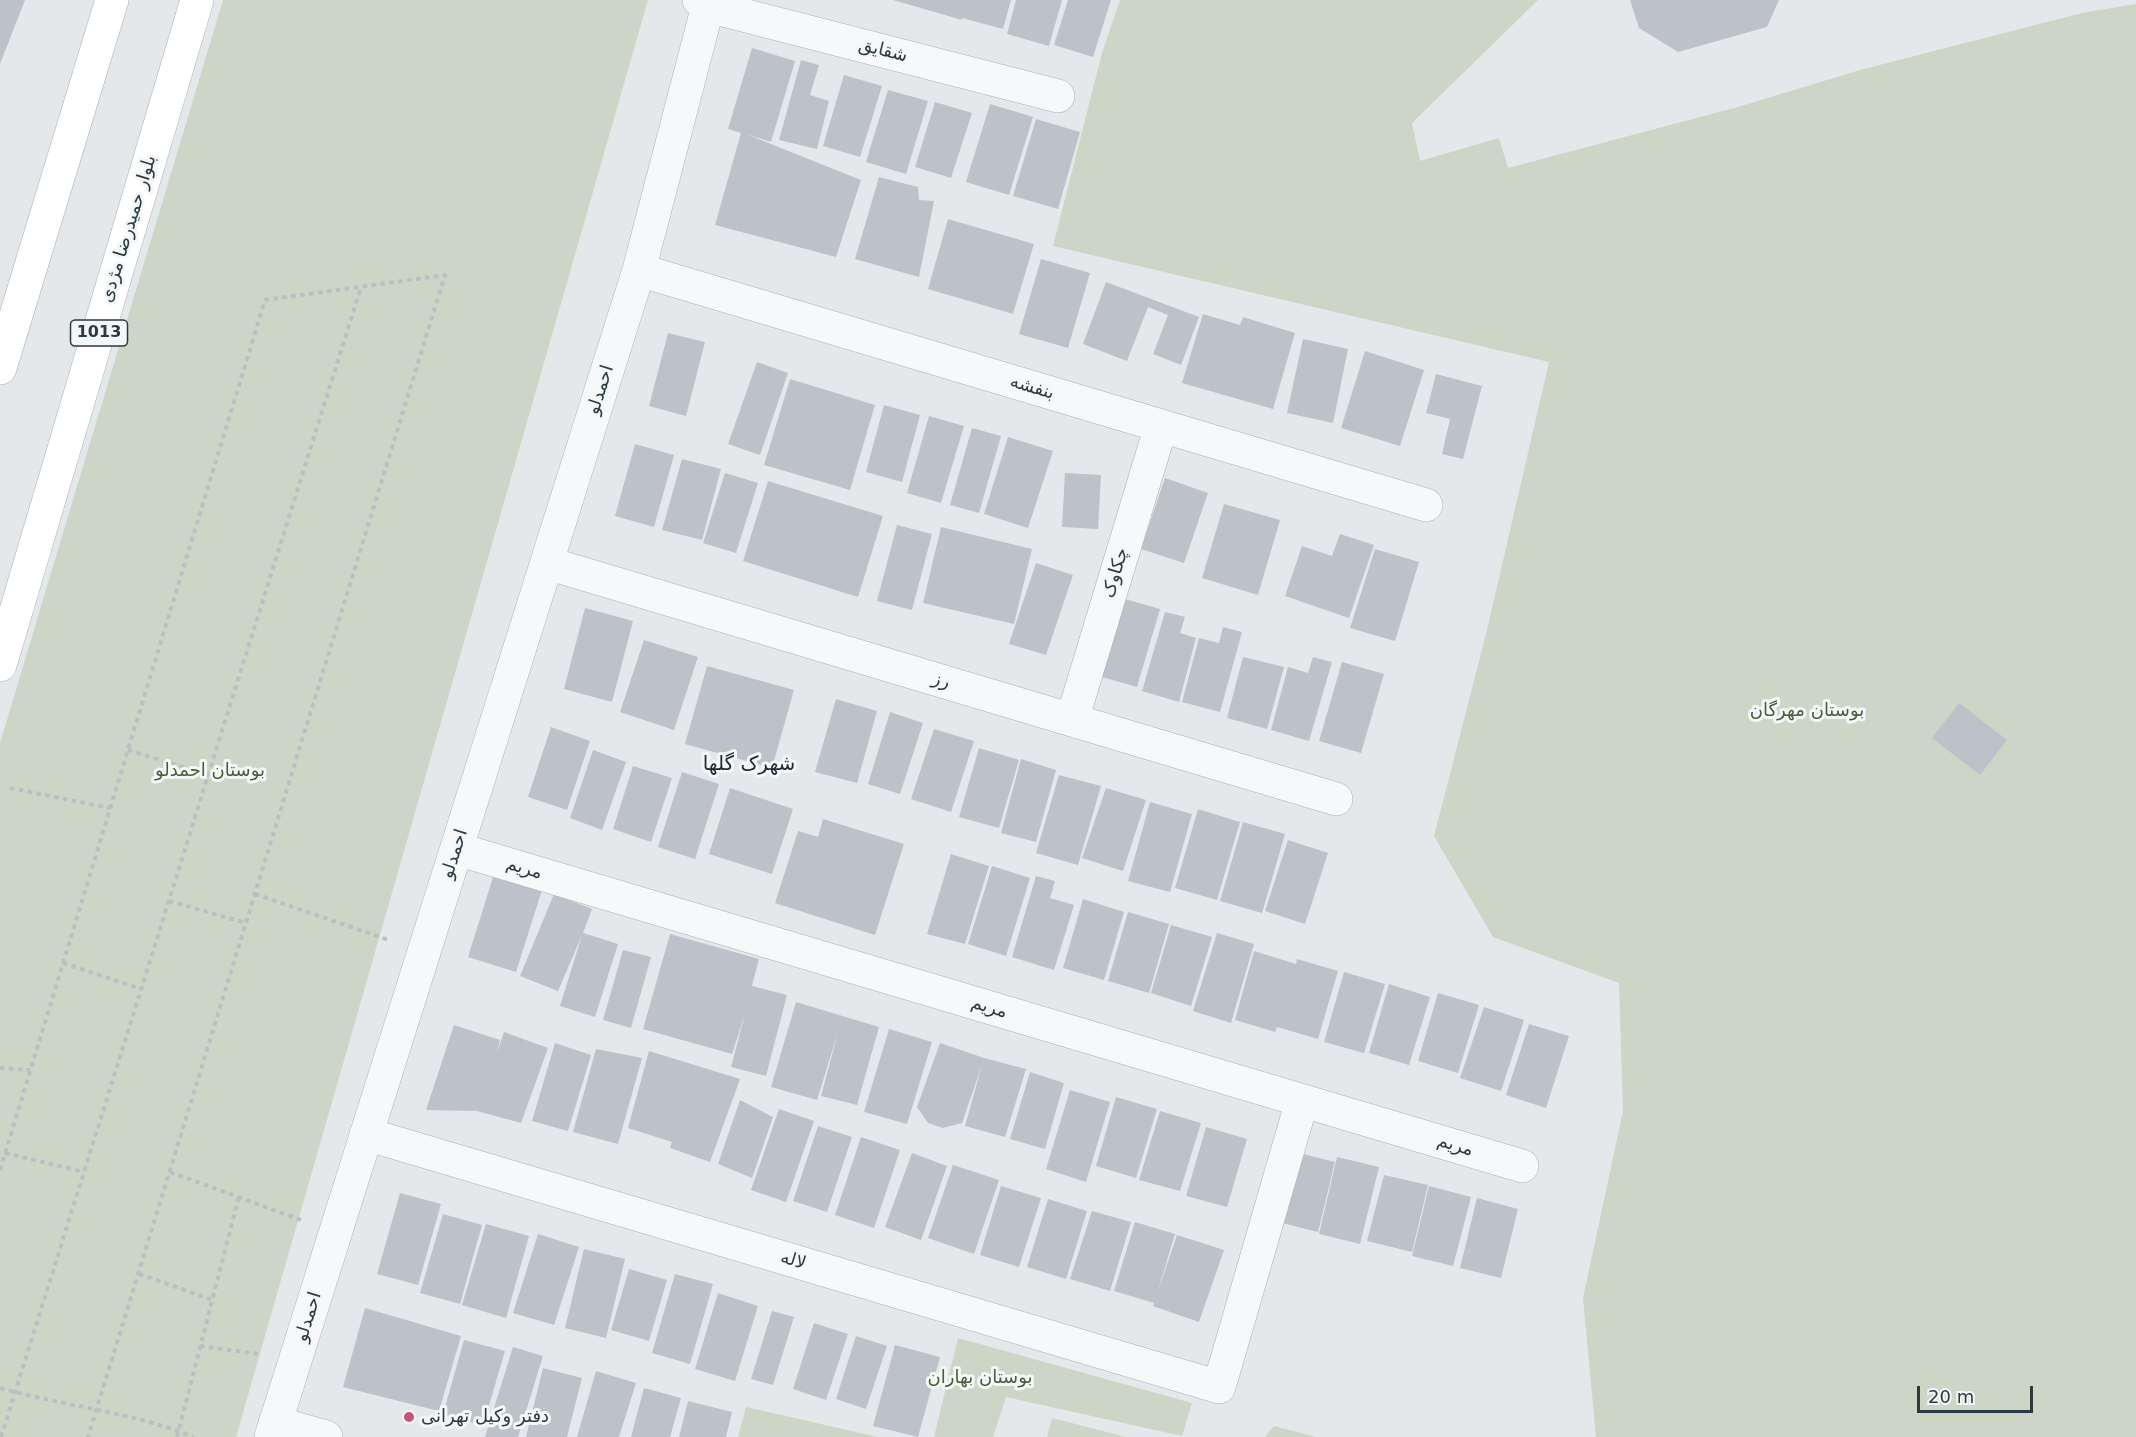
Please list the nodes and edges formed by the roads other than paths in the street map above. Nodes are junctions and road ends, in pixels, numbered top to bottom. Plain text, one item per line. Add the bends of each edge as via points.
1 (112, 0) edge
2 (197, 0) edge
3 (704, 3) edge
4 (1058, 96) dead end
5 (639, 270) junction
6 (0, 368) edge
7 (1161, 426) junction
8 (1426, 506) dead end
9 (547, 563) junction
10 (0, 665) edge
11 (1072, 720) junction
12 (1336, 799) dead end
13 (456, 849) junction
14 (1302, 1101) junction
15 (366, 1134) junction
16 (1522, 1166) dead end
17 (273, 1430) edge
18 (326, 1437) edge

1 - 6 main road
2 - 10 main road, بلوار حمیدرضا مژدی / 1013
3 - 4 street, شقایق
3 - 5 street, احمدلو
5 - 7 street, بنفشه
5 - 9 street, احمدلو
7 - 8 street, بنفشه
7 - 11 street, چکاوک
9 - 11 street, رز
9 - 13 street, احمدلو
11 - 12 street, رز
13 - 14 street, مریم
13 - 15 street, احمدلو
14 - 15 street, لاله via 1219,1387
14 - 16 street, مریم
15 - 17 street, احمدلو
17 - 18 street

